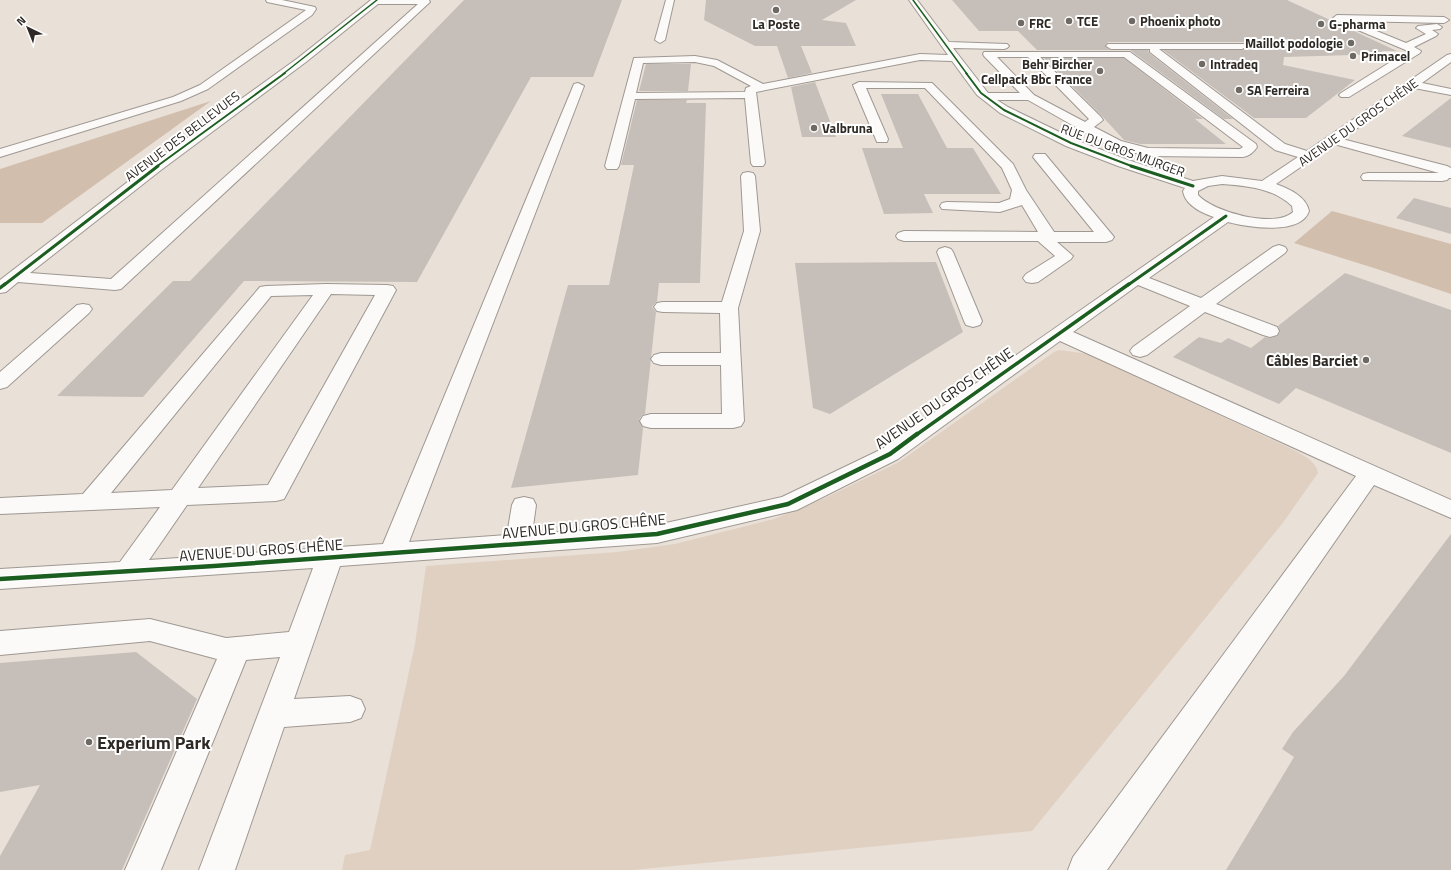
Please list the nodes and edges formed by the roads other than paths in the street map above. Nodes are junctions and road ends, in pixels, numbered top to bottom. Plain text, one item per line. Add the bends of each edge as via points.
1 (270, 0) edge
2 (376, 0) edge
3 (670, 0) edge
4 (913, 0) edge
5 (424, 1) edge
6 (660, 40) dead end
7 (945, 45) junction
8 (1242, 46) dead end
9 (1154, 50) dead end
10 (1410, 50) junction
11 (1031, 54) junction
12 (954, 58) junction
13 (1450, 58) edge
14 (1412, 84) junction
15 (578, 86) dead end
16 (762, 88) junction
17 (1451, 92) edge
18 (750, 94) junction
19 (1345, 95) dead end
20 (630, 96) junction
21 (986, 96) junction
22 (1030, 97) junction
23 (1085, 127) junction
24 (882, 139) dead end
25 (1332, 140) junction
26 (0, 153) edge
27 (1309, 156) junction
28 (612, 166) dead end
29 (1031, 167) junction
30 (1451, 175) edge
31 (1368, 177) dead end
32 (1193, 186) junction
33 (1264, 186) junction
34 (1019, 190) junction
35 (947, 206) dead end
36 (1226, 216) junction
37 (904, 236) dead end
38 (1045, 236) junction
39 (1279, 250) dead end
40 (945, 252) dead end
41 (14, 277) junction
42 (1032, 278) dead end
43 (1137, 279) junction
44 (0, 288) edge
45 (326, 289) junction
46 (1203, 305) junction
47 (663, 306) dead end
48 (729, 308) junction
49 (83, 309) dead end
50 (973, 321) dead end
51 (1270, 331) dead end
52 (1059, 333) junction
53 (1140, 351) dead end
54 (661, 359) dead end
55 (730, 359) junction
56 (0, 383) edge
57 (651, 421) dead end
58 (1369, 473) junction
59 (180, 497) junction
60 (90, 502) junction
61 (524, 505) dead end
62 (0, 506) edge
63 (1451, 510) edge
64 (518, 544) junction
65 (392, 552) junction
66 (330, 557) junction
67 (128, 571) junction
68 (0, 579) edge
69 (299, 642) junction
70 (0, 643) edge
71 (236, 649) junction
72 (350, 709) dead end
73 (273, 714) junction
74 (143, 870) edge
75 (217, 870) edge
76 (1086, 870) edge

1 - 26 street via 312,9 204,87 177,99
2 - 5 street
2 - 41 street, AVENUE DES BELLEVUES via 302,60 156,167
3 - 6 street
4 - 7 street, RUE DU GROS MURGER
5 - 41 street via 115,284
7 - 8 street
7 - 12 street, RUE DU GROS MURGER
9 - 27 street via 1280,147
10 - 10 street via 1337,18 1444,23 1421,28 1433,34
10 - 13 street
10 - 19 street
11 - 22 street via 988,54
11 - 23 street via 1097,120
11 - 23 street via 1126,54 1251,147 1243,153 1148,152 1116,144
12 - 16 street via 920,57
12 - 21 street, RUE DU GROS MURGER
13 - 14 street, AVENUE DU GROS CHÊNE
14 - 17 street
14 - 25 street, AVENUE DU GROS CHÊNE
15 - 65 street
16 - 18 street via 750,90
16 - 20 street via 717,63 695,59 638,60
18 - 20 street
18 - 48 street via 752,231
20 - 28 street
21 - 22 street
21 - 32 street, RUE DU GROS MURGER via 1004,110 1071,144
22 - 23 street
24 - 29 street via 859,85 928,85 1008,167
25 - 27 street, AVENUE DU GROS CHÊNE
25 - 30 street via 1442,169
27 - 33 street, AVENUE DU GROS CHÊNE
29 - 34 street
29 - 38 street via 1106,237
30 - 31 street
32 - 33 street via 1205,181 1222,180
32 - 36 street via 1190,190 1192,199 1206,209
33 - 36 street via 1293,199 1301,213 1290,220 1269,222
34 - 35 street via 1017,202 1000,208
34 - 38 street
36 - 43 street, AVENUE DU GROS CHÊNE
37 - 38 street
38 - 42 street via 1065,256
39 - 46 street
40 - 50 street
41 - 44 street, AVENUE DES BELLEVUES
43 - 46 street
43 - 52 street, AVENUE DU GROS CHÊNE
45 - 59 street
45 - 59 street via 386,290 276,493
45 - 60 street via 266,291
46 - 51 street
46 - 53 street
47 - 48 street
48 - 55 street
49 - 56 street
52 - 58 street
52 - 64 street, AVENUE DU GROS CHÊNE via 890,454 788,504 657,534
54 - 55 street
55 - 57 street via 733,421
58 - 63 street
58 - 76 street
59 - 60 street
59 - 67 street
60 - 62 street
61 - 64 street
64 - 65 street, AVENUE DU GROS CHÊNE
65 - 66 street, AVENUE DU GROS CHÊNE
66 - 67 street, AVENUE DU GROS CHÊNE
66 - 69 street
67 - 68 street, AVENUE DU GROS CHÊNE
69 - 71 street
69 - 73 street
70 - 71 street via 150,630 226,650
71 - 74 street
72 - 73 street
73 - 75 street

